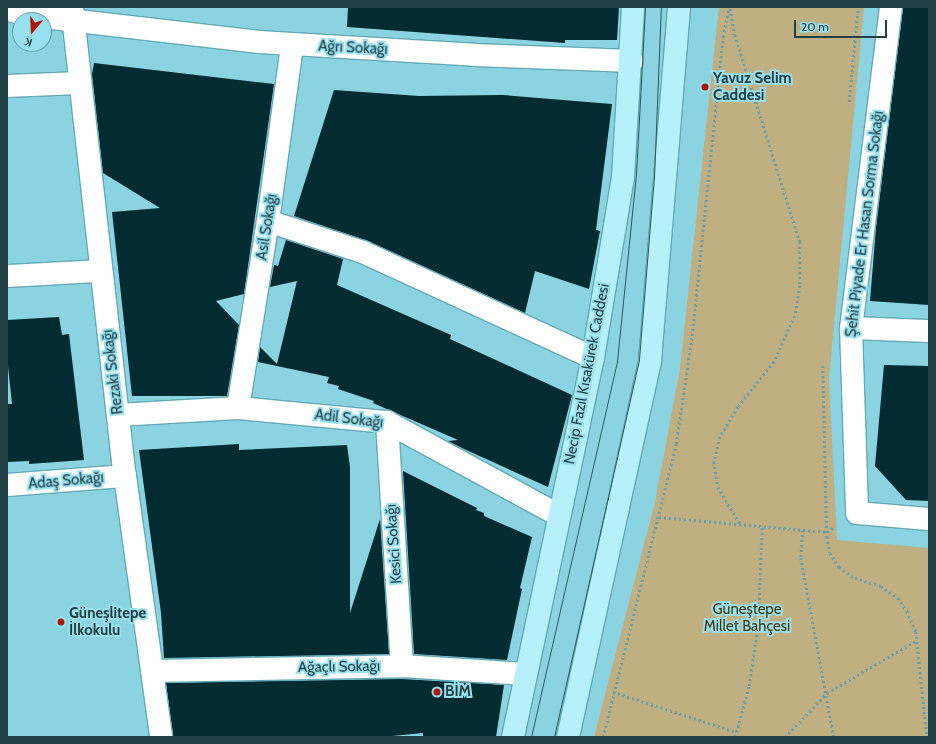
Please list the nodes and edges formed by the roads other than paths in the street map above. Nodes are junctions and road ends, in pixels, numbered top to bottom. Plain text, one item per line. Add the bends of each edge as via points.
1 (634, 7) edge
2 (679, 7) edge
3 (891, 7) edge
4 (7, 9) edge
5 (73, 14) edge
6 (292, 45) junction
7 (632, 61) junction
8 (79, 83) junction
9 (7, 86) edge
10 (268, 221) junction
11 (100, 270) junction
12 (7, 276) edge
13 (851, 328) junction
14 (929, 331) edge
15 (593, 358) junction
16 (238, 408) junction
17 (118, 415) junction
18 (387, 422) junction
19 (125, 476) junction
20 (7, 486) edge
21 (558, 515) junction
22 (929, 519) edge
23 (402, 666) junction
24 (152, 671) junction
25 (525, 674) junction
26 (161, 737) edge
27 (512, 737) edge
28 (568, 737) edge

1 - 7 main road, Necip Fazıl Kısakürek Caddesi
2 - 28 main road via 650,361
3 - 13 street, Şehit Piyade Er Hasan Sorma Sokağı
4 - 5 street, Ağrı Sokağı via 26,15
5 - 6 street, Ağrı Sokağı
5 - 8 street, Rezaki Sokağı
6 - 7 street, Ağrı Sokağı
6 - 10 street, Asil Sokağı
7 - 15 main road, Necip Fazıl Kısakürek Caddesi via 624,178
8 - 9 street
8 - 11 street, Rezaki Sokağı
10 - 15 street via 363,252
10 - 16 street, Asil Sokağı
11 - 12 street
11 - 17 street, Rezaki Sokağı
13 - 14 street
13 - 22 street, Şehit Piyade Er Hasan Sorma Sokağı via 857,513
15 - 21 main road, Necip Fazıl Kısakürek Caddesi
16 - 17 street, Adil Sokağı
16 - 18 street, Adil Sokağı
17 - 19 street, Rezaki Sokağı
18 - 21 street, Adil Sokağı
18 - 23 street, Kesici Sokağı
19 - 20 street, Adaş Sokağı
19 - 24 street, Rezaki Sokağı
21 - 25 main road, Necip Fazıl Kısakürek Caddesi
23 - 24 street, Ağaçlı Sokağı
23 - 25 street, Ağaçlı Sokağı
24 - 26 street, Rezaki Sokağı
25 - 27 main road, Necip Fazıl Kısakürek Caddesi

